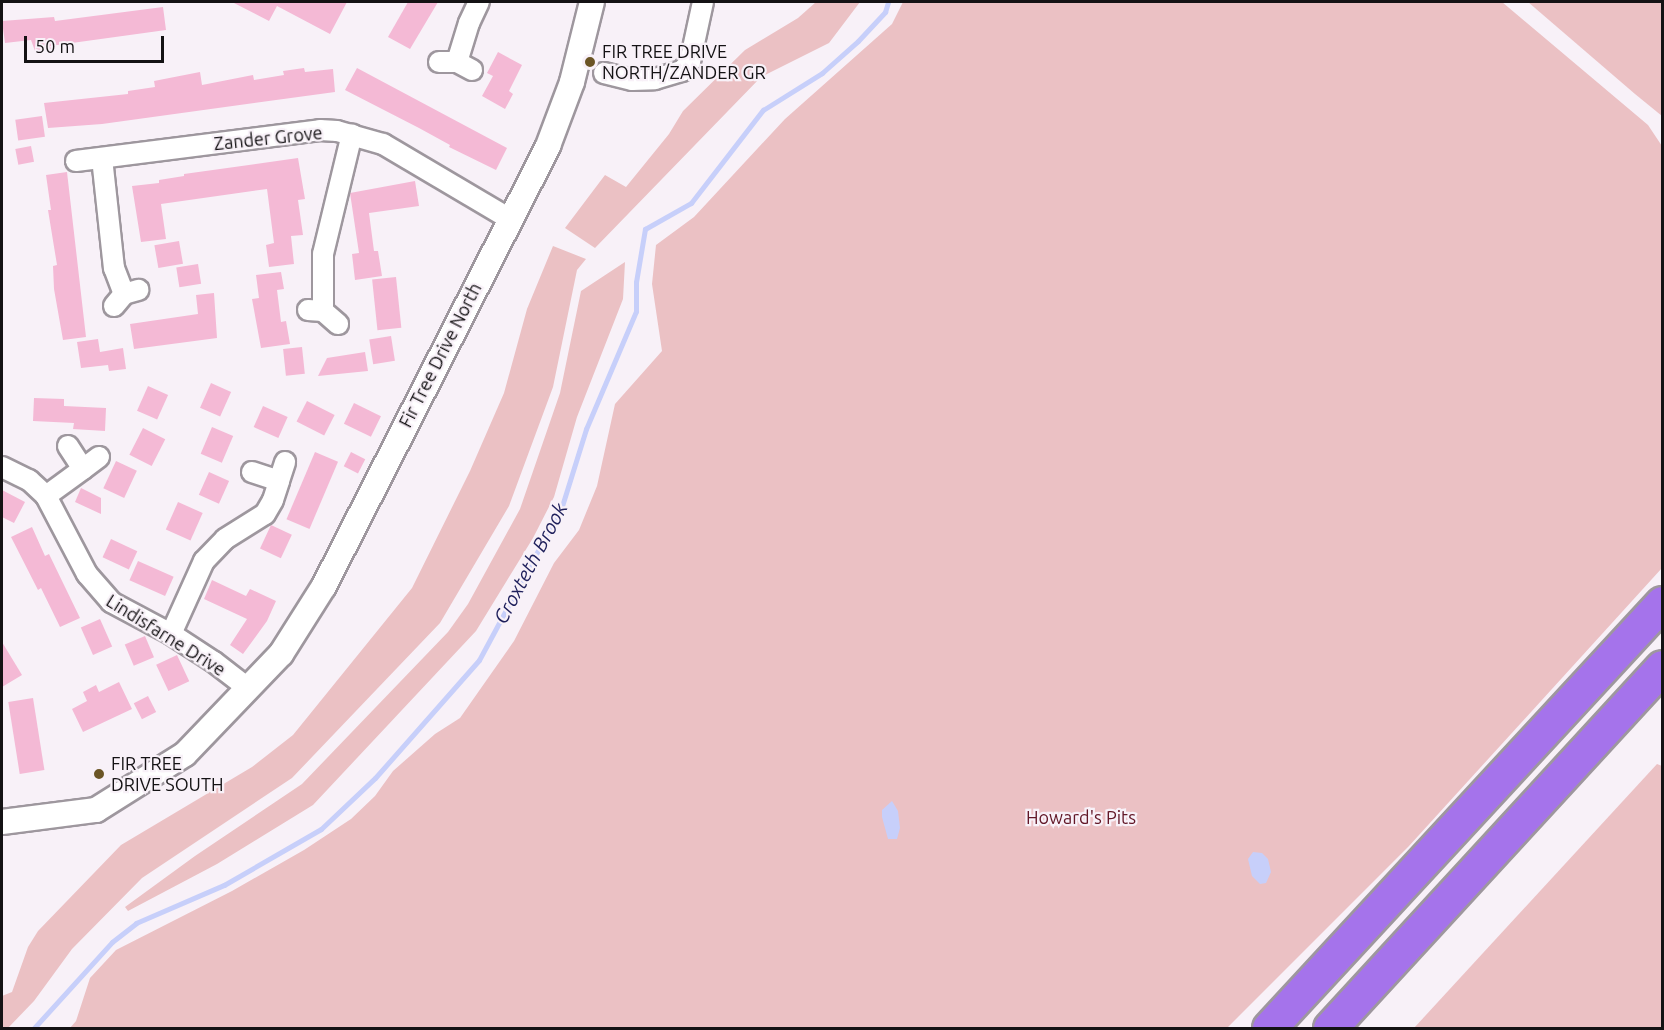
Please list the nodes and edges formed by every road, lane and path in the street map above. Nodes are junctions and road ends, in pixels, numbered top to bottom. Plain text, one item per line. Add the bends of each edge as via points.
1 (479, 2) edge
2 (592, 2) edge
3 (703, 2) edge
4 (456, 65) dead end
5 (604, 73) dead end
6 (352, 134) junction
7 (102, 158) junction
8 (76, 161) dead end
9 (510, 219) junction
10 (126, 297) dead end
11 (338, 324) dead end
12 (68, 446) dead end
13 (99, 457) dead end
14 (285, 462) dead end
15 (2, 468) edge
16 (83, 469) junction
17 (252, 472) dead end
18 (279, 481) junction
19 (46, 496) junction
20 (1662, 603) edge
21 (171, 634) junction
22 (1662, 667) edge
23 (249, 689) junction
24 (2, 822) edge
25 (1269, 1029) edge
26 (1330, 1029) edge

1 - 4 street
2 - 9 street, Fir Tree Drive North via 561,113
3 - 5 street via 690,62 682,71 655,79 632,80
6 - 7 street, Zander Grove via 320,130
6 - 9 street, Zander Grove via 383,144
6 - 11 street via 323,254 316,310
7 - 8 street, Zander Grove
7 - 10 street via 114,268
9 - 23 street, Fir Tree Drive North via 324,586 281,654
12 - 16 street
13 - 16 street
14 - 18 street
15 - 19 street, Lindisfarne Drive via 28,480
16 - 19 street
17 - 18 street
18 - 21 street via 265,514 225,539 204,561
19 - 21 street, Lindisfarne Drive via 102,595 120,609
20 - 25 highway
21 - 23 street, Lindisfarne Drive
22 - 26 highway
23 - 24 street via 185,754 96,810

